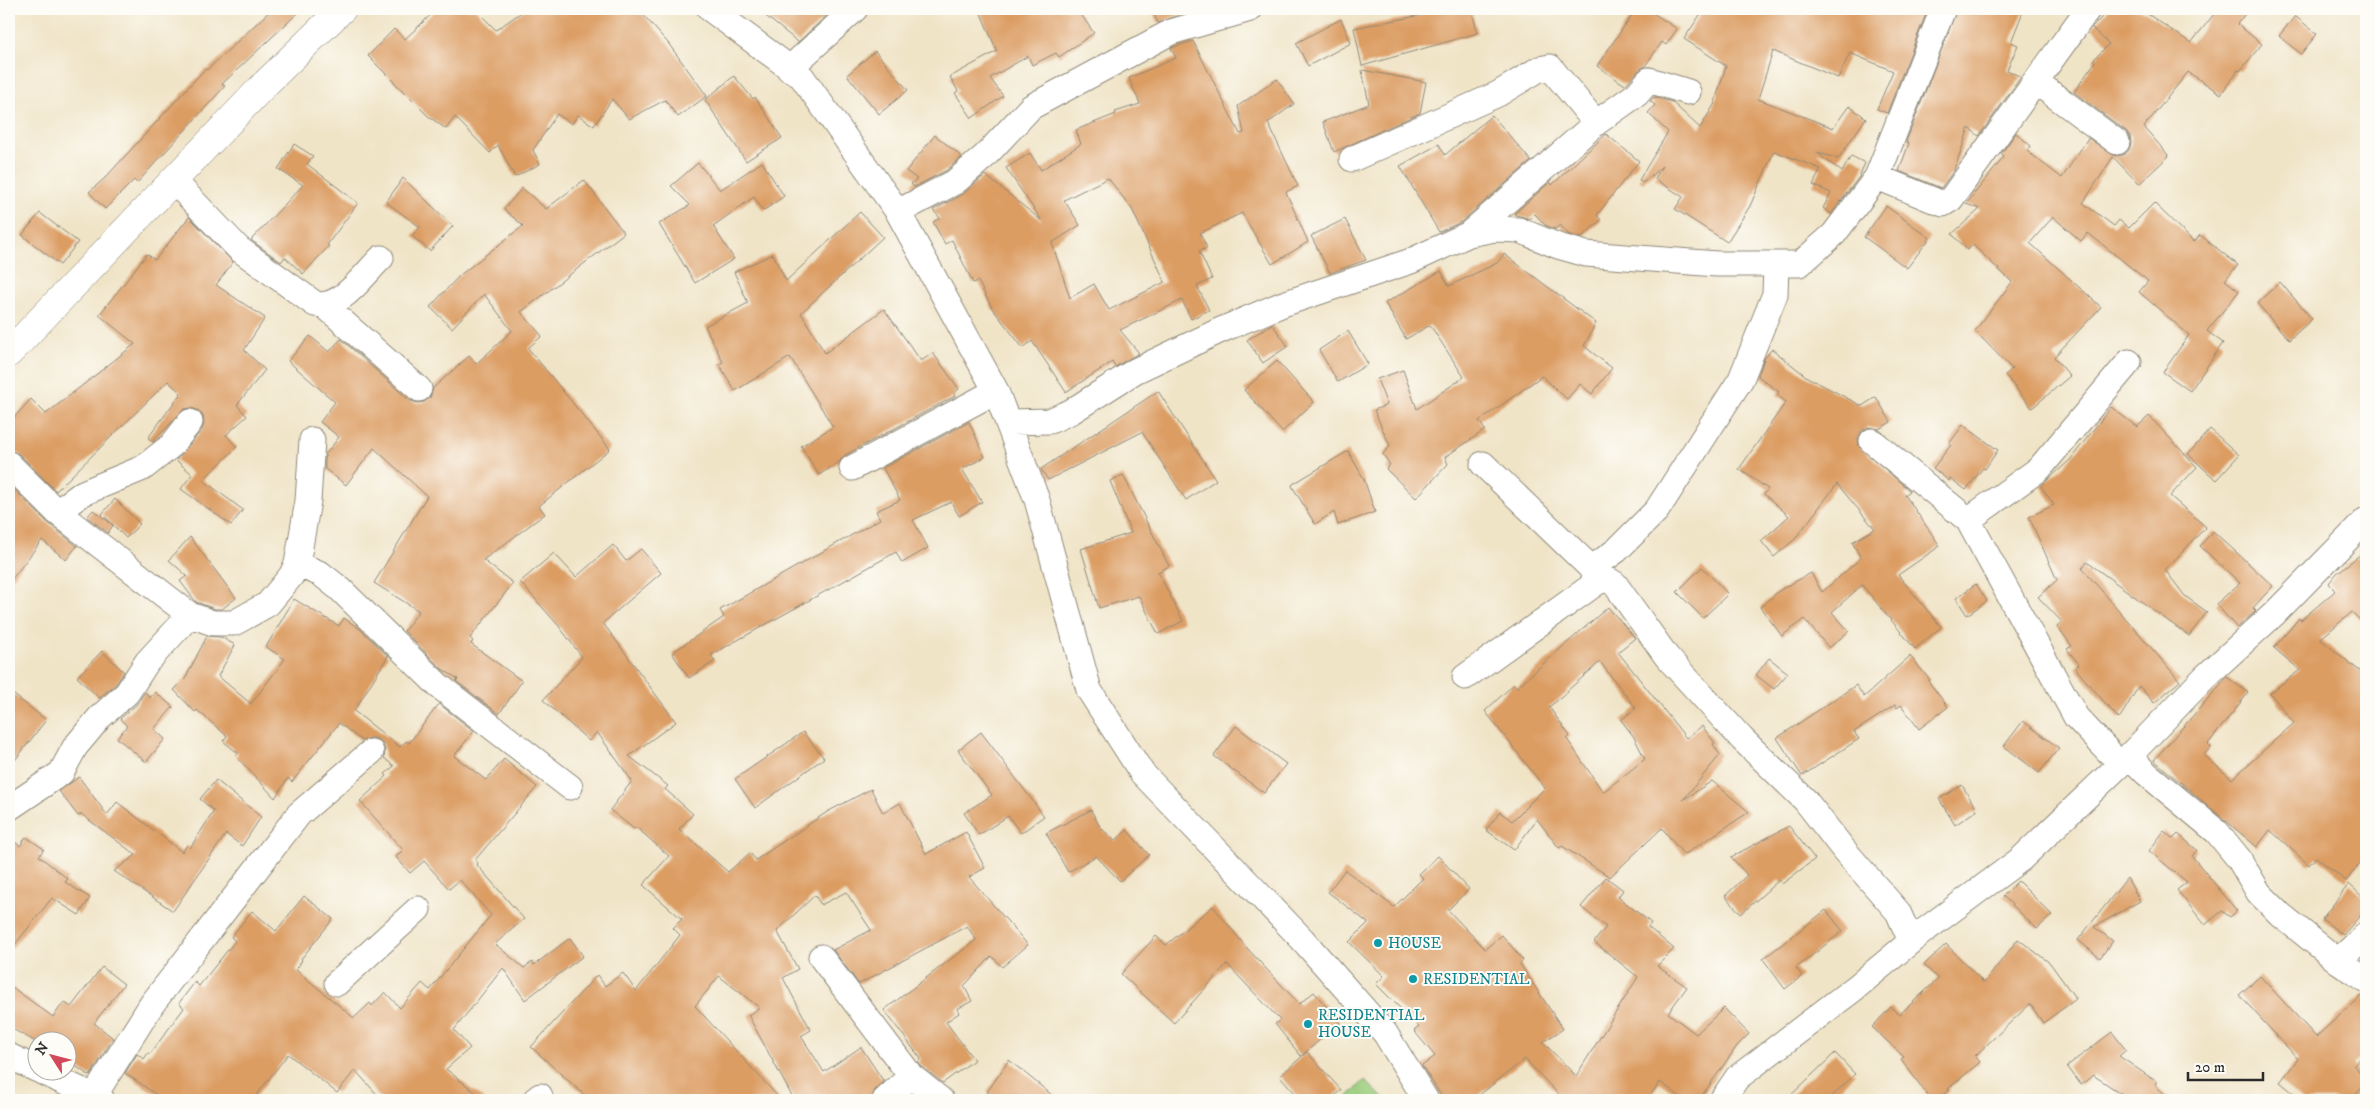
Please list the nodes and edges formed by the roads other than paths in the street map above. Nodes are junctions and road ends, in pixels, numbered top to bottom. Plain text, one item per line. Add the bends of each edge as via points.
1 (342, 9) edge
2 (710, 9) edge
3 (855, 9) edge
4 (1250, 9) edge
5 (1943, 9) edge
6 (2088, 9) edge
7 (789, 69) junction
8 (2034, 81) junction
9 (1688, 92) dead end
10 (1596, 123) junction
11 (2118, 142) dead end
12 (1352, 159) dead end
13 (1877, 177) junction
14 (174, 180) junction
15 (898, 212) junction
16 (1469, 234) junction
17 (381, 258) dead end
18 (1771, 265) junction
19 (325, 306) junction
20 (9, 353) edge
21 (2129, 362) dead end
22 (419, 389) dead end
23 (996, 391) junction
24 (190, 422) dead end
25 (1009, 422) junction
26 (312, 440) dead end
27 (1872, 441) dead end
28 (9, 464) edge
29 (1483, 464) dead end
30 (852, 468) dead end
31 (57, 512) junction
32 (1968, 520) junction
33 (2366, 520) edge
34 (297, 564) junction
35 (1597, 574) junction
36 (190, 614) junction
37 (1465, 677) dead end
38 (370, 752) dead end
39 (2119, 754) junction
40 (570, 787) dead end
41 (9, 808) edge
42 (418, 909) dead end
43 (2366, 935) edge
44 (1911, 941) junction
45 (821, 957) dead end
46 (2338, 962) junction
47 (2366, 980) edge
48 (337, 983) dead end
49 (9, 1056) edge
50 (28, 1065) edge
51 (911, 1076) junction
52 (64, 1082) edge
53 (98, 1098) edge
54 (885, 1100) edge
55 (941, 1100) edge
56 (1426, 1100) edge
57 (1722, 1100) edge

1 - 14 street
2 - 7 street
3 - 7 street
4 - 15 street via 1171,32 1031,106 985,156 955,182
5 - 13 street
6 - 8 street
7 - 15 street via 802,77
8 - 11 street
8 - 13 street via 1951,199 1943,204
9 - 10 street via 1649,80 1637,94
10 - 12 street via 1550,67 1539,69 1489,98
10 - 16 street
13 - 18 street via 1834,234 1800,264
14 - 19 street via 239,249 315,304
14 - 20 street
15 - 23 street
16 - 18 street via 1495,229 1518,230 1586,254
16 - 25 street via 1411,261 1282,304 1221,330 1135,371 1072,411 1050,421
17 - 19 street via 340,300
18 - 35 street via 1776,266 1776,294 1741,379 1657,510
19 - 22 street
21 - 32 street via 2039,469
23 - 25 street
23 - 30 street
24 - 31 street via 172,445 143,468 83,492
25 - 56 street via 1037,500 1089,690 1142,773 1302,939 1385,1032
26 - 34 street via 308,501
27 - 32 street
28 - 31 street
29 - 35 street
31 - 36 street
32 - 39 street via 2076,717
33 - 39 street via 2274,614
34 - 36 street via 268,604 234,623 213,623
34 - 40 street via 321,574 340,589 439,686
35 - 37 street
35 - 44 street via 1615,584 1667,657 1805,800 1898,912
36 - 41 street via 147,662 127,693 100,717 75,747 61,773
38 - 53 street via 299,814 152,1004
39 - 44 street via 2021,859
39 - 46 street via 2217,832 2239,859 2259,893
42 - 48 street
43 - 46 street
44 - 57 street via 1737,1078
45 - 51 street
46 - 47 street
49 - 50 street
51 - 54 street
51 - 55 street
52 - 53 street

